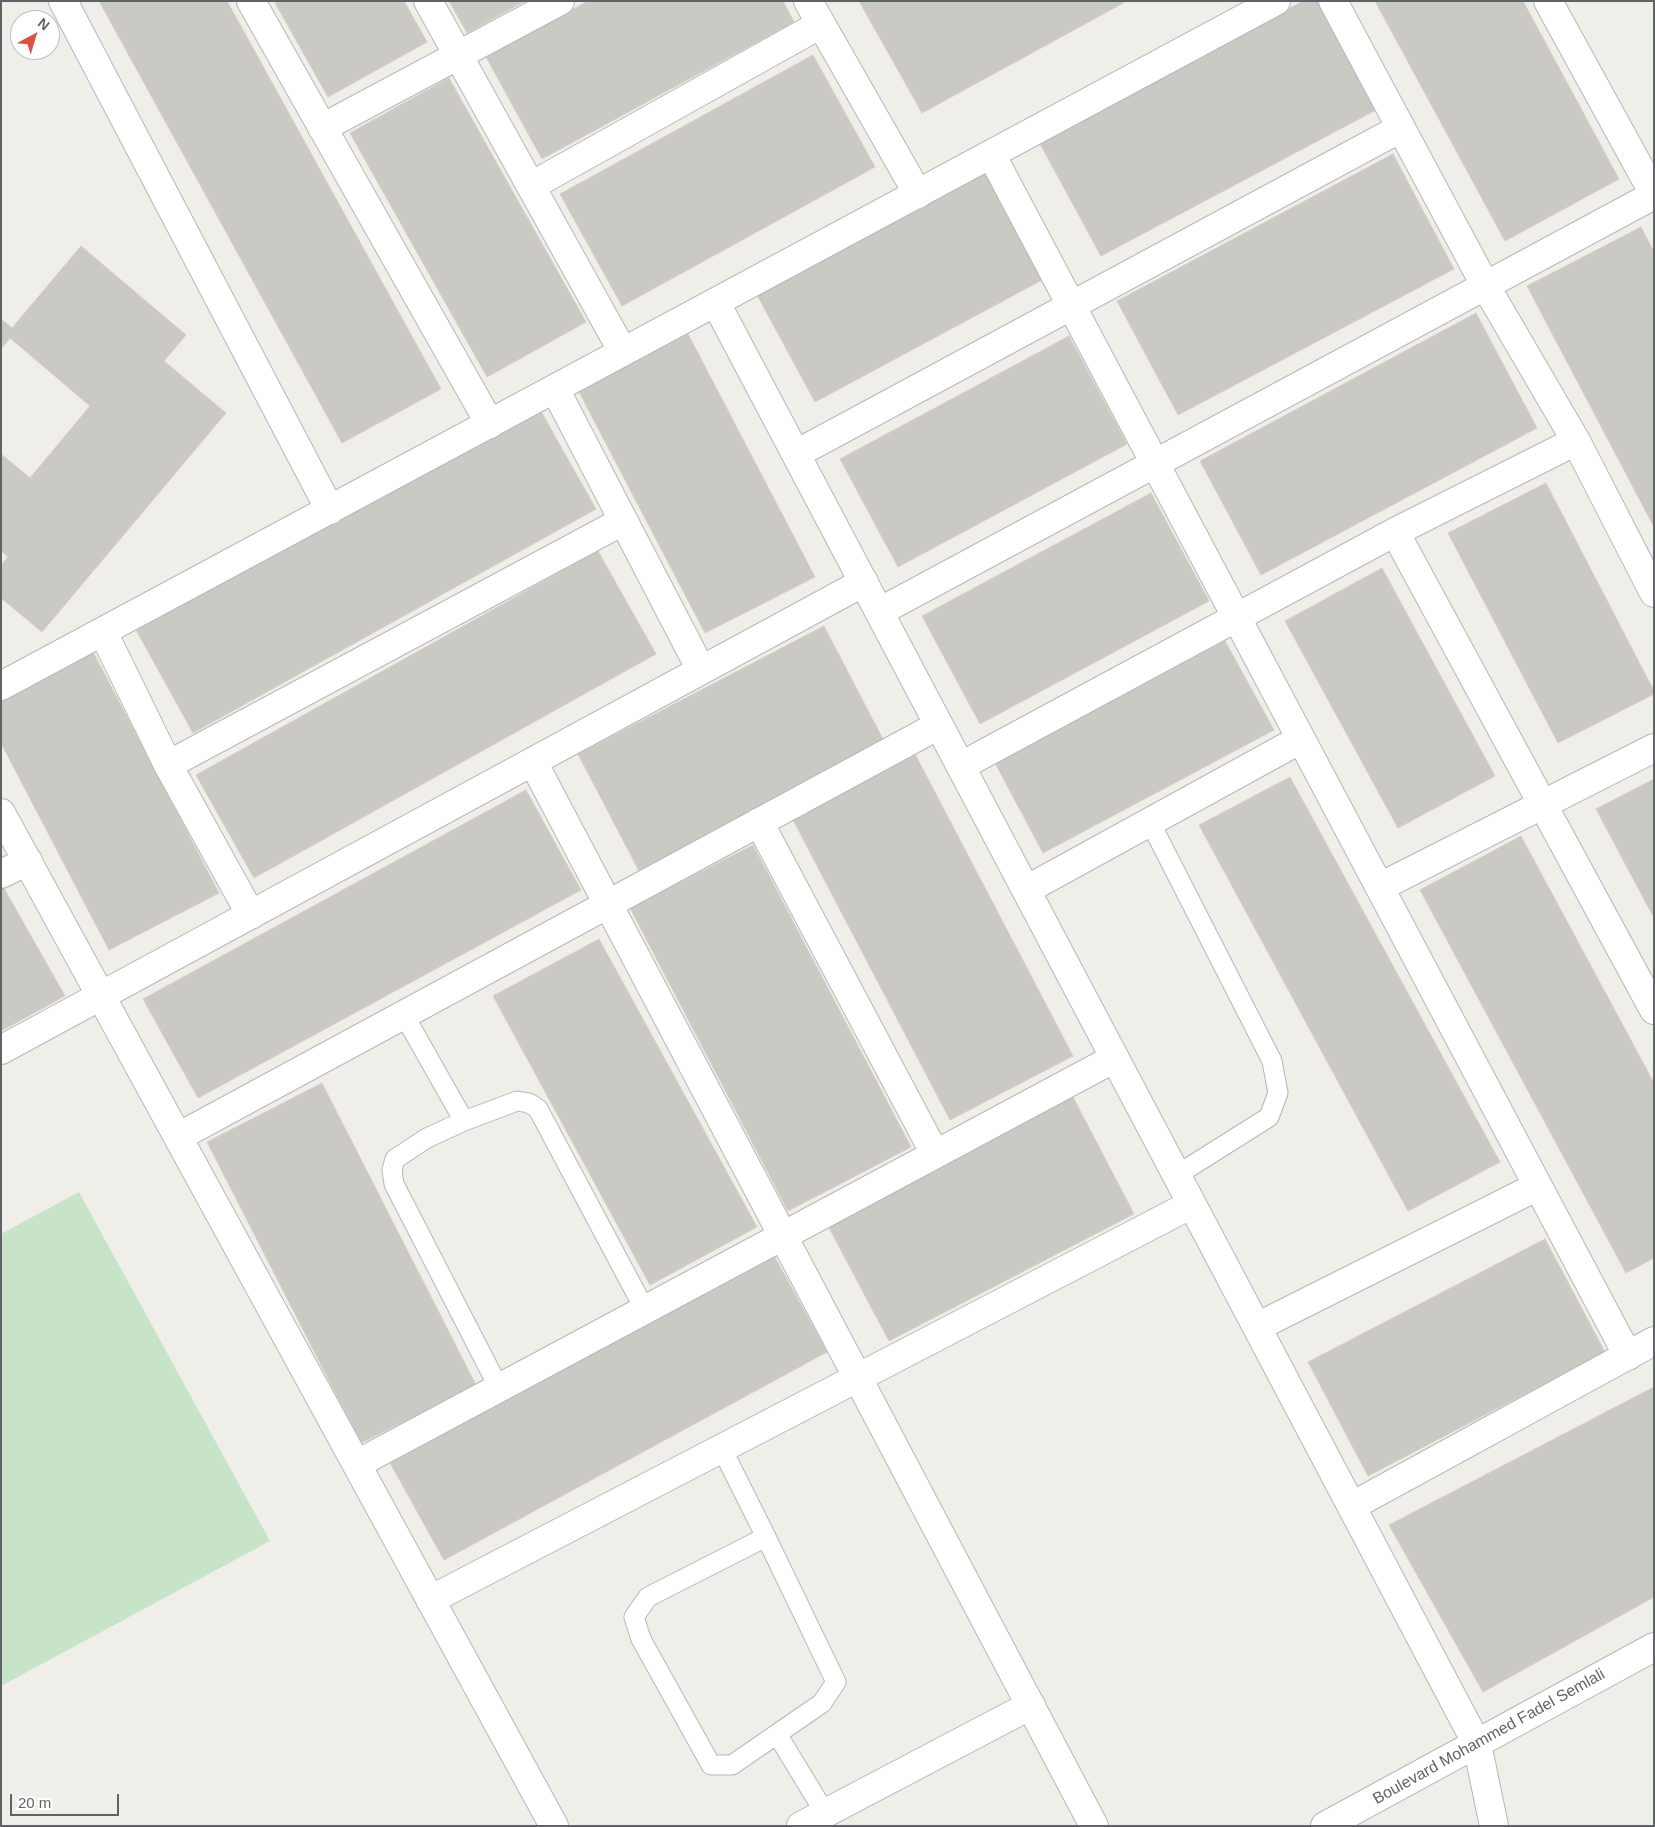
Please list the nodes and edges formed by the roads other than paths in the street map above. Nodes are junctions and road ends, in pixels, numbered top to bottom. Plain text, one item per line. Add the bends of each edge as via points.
1 (63, 1) edge
2 (251, 1) edge
3 (428, 1) edge
4 (560, 1) edge
5 (1276, 1) edge
6 (1333, 1) edge
7 (1548, 1) edge
8 (815, 13) edge
9 (458, 55) junction
10 (322, 128) junction
11 (1401, 128) junction
12 (992, 154) junction
13 (531, 186) junction
14 (918, 194) junction
15 (1654, 194) edge
16 (1485, 285) junction
17 (716, 303) junction
18 (1072, 306) junction
19 (623, 352) junction
20 (555, 389) junction
21 (490, 424) junction
22 (1576, 441) junction
23 (796, 454) junction
24 (1155, 463) junction
25 (330, 510) junction
26 (623, 521) junction
27 (1395, 532) junction
28 (864, 582) junction
29 (1654, 593) edge
30 (879, 612) junction
31 (1237, 618) junction
32 (103, 632) junction
33 (701, 670) junction
34 (1, 686) edge
35 (939, 725) junction
36 (1301, 739) junction
37 (1654, 748) edge
38 (533, 762) junction
39 (168, 764) junction
40 (960, 766) junction
41 (1542, 804) junction
42 (1, 812) edge
43 (759, 822) junction
44 (1150, 822) junction
45 (28, 861) junction
46 (1, 874) edge
47 (1380, 886) junction
48 (1026, 890) junction
49 (608, 904) junction
50 (251, 915) junction
51 (101, 996) junction
52 (1654, 1010) edge
53 (404, 1015) junction
54 (1, 1050) edge
55 (1115, 1058) junction
56 (464, 1121) junction
57 (178, 1137) junction
58 (935, 1154) junction
59 (1176, 1175) junction
60 (1538, 1186) junction
61 (1192, 1204) junction
62 (783, 1235) junction
63 (645, 1310) junction
64 (1257, 1327) junction
65 (1654, 1341) edge
66 (1628, 1356) junction
67 (858, 1378) junction
68 (499, 1388) junction
69 (722, 1449) junction
70 (357, 1464) junction
71 (1352, 1506) junction
72 (766, 1537) junction
73 (430, 1600) junction
74 (1654, 1647) edge
75 (1031, 1705) junction
76 (778, 1734) junction
77 (1477, 1744) junction
78 (825, 1813) junction
79 (554, 1826) edge
80 (801, 1826) edge
81 (1094, 1826) edge
82 (1325, 1826) edge
83 (1494, 1826) edge

1 - 25 street
2 - 10 street
3 - 9 street
4 - 9 street
5 - 12 street
6 - 11 street
7 - 15 street
8 - 13 street
8 - 14 street
9 - 10 street
9 - 13 street
10 - 21 street
11 - 16 street
11 - 18 street
12 - 14 street
12 - 18 street
13 - 19 street
14 - 17 street
15 - 16 street
16 - 22 street
16 - 24 street
17 - 19 street
17 - 23 street
18 - 23 street
18 - 24 street
19 - 20 street
20 - 21 street
20 - 26 street
21 - 25 street
22 - 27 street
22 - 29 street
23 - 28 street
24 - 30 street
24 - 31 street
25 - 32 street
26 - 33 street
26 - 39 street
27 - 31 street
27 - 41 street
28 - 30 street
28 - 33 street
30 - 35 street
31 - 36 street
31 - 40 street
32 - 34 street
32 - 39 street
33 - 38 street
35 - 40 street
35 - 43 street
36 - 44 street
36 - 47 street
37 - 41 street
38 - 49 street
38 - 50 street
39 - 50 street
40 - 48 street
41 - 47 street
41 - 52 street
42 - 45 street
43 - 49 street
43 - 58 street
44 - 48 street
44 - 59 lane via 1272,1061 1278,1093 1269,1118
45 - 46 street
45 - 51 street
47 - 60 street
48 - 55 street
49 - 53 street
49 - 62 street
50 - 51 street
51 - 54 street
51 - 57 street
53 - 56 lane
53 - 57 street
55 - 58 street
55 - 59 street
56 - 63 lane via 517,1101 529,1103 538,1110
56 - 68 lane via 395,1158 392,1170 394,1184
57 - 70 street
58 - 62 street
59 - 61 street
60 - 64 street
60 - 66 street
61 - 64 street
61 - 67 street
62 - 63 street
62 - 67 street
63 - 68 street
64 - 71 street
65 - 66 street
66 - 71 street
67 - 69 street
67 - 75 street
68 - 70 street
69 - 72 lane
69 - 73 street
70 - 73 street
71 - 77 street
72 - 76 lane via 836,1682 822,1703
72 - 76 lane via 648,1597 634,1617 641,1639 711,1765 732,1765
73 - 79 street
74 - 77 street, Boulevard Mohammed Fadel Semlali
75 - 78 street
75 - 81 street
76 - 78 lane
77 - 82 street, Boulevard Mohammed Fadel Semlali
77 - 83 street
78 - 80 street

